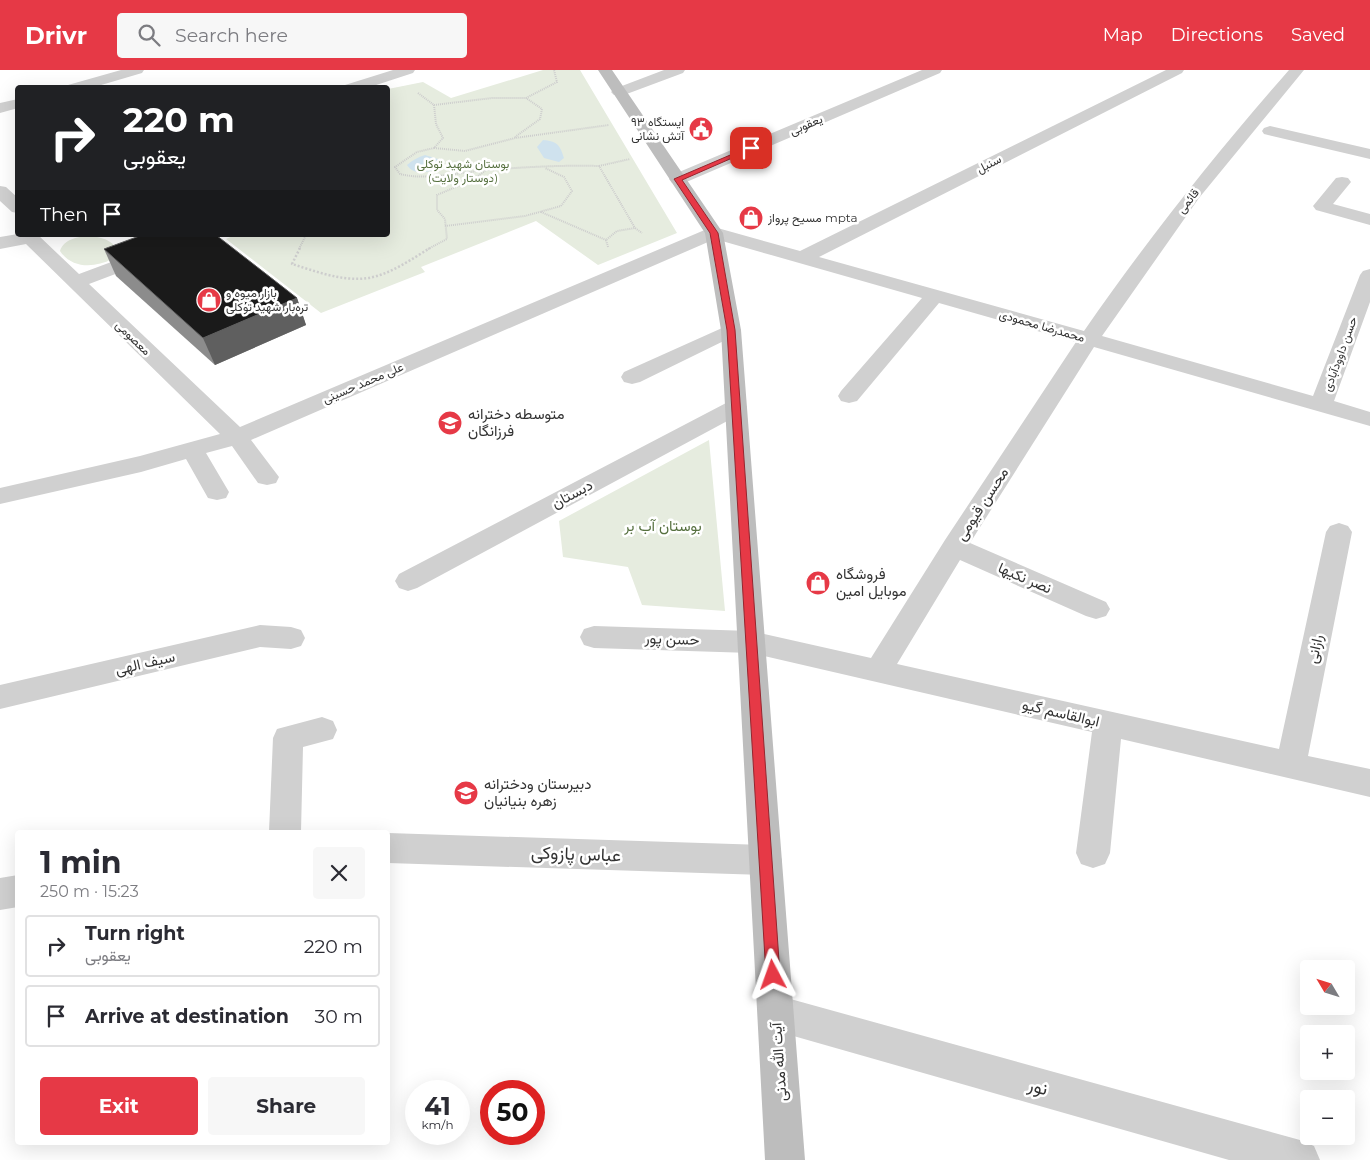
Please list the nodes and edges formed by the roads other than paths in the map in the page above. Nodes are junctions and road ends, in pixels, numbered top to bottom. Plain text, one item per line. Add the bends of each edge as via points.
1 (137, 70) edge
2 (408, 70) edge
3 (605, 70) edge
4 (678, 70) edge
5 (934, 70) edge
6 (1177, 70) edge
7 (1297, 70) edge
8 (84, 85) edge
9 (360, 85) edge
10 (619, 92) junction
11 (15, 104) edge
12 (0, 108) edge
13 (1270, 131) dead end
14 (1370, 154) edge
15 (678, 179) junction
16 (1342, 182) dead end
17 (7, 192) edge
18 (15, 204) edge
19 (1370, 220) edge
20 (714, 233) junction
21 (29, 237) edge
22 (196, 237) edge
23 (0, 243) edge
24 (802, 258) junction
25 (1370, 274) edge
26 (75, 282) junction
27 (935, 296) junction
28 (731, 330) junction
29 (1089, 339) junction
30 (632, 377) dead end
31 (849, 396) dead end
32 (1321, 405) junction
33 (736, 407) junction
34 (1370, 419) edge
35 (237, 437) junction
36 (193, 451) junction
37 (268, 477) dead end
38 (217, 492) dead end
39 (0, 496) edge
40 (1339, 532) dead end
41 (954, 547) junction
42 (408, 581) dead end
43 (1096, 609) dead end
44 (594, 637) dead end
45 (291, 638) dead end
46 (751, 642) junction
47 (878, 671) junction
48 (0, 697) edge
49 (1108, 723) junction
50 (322, 730) dead end
51 (1291, 765) junction
52 (1370, 783) edge
53 (285, 830) edge
54 (390, 848) edge
55 (1093, 853) dead end
56 (766, 860) junction
57 (15, 892) edge
58 (0, 894) edge
59 (776, 1014) junction
60 (785, 1160) edge
61 (1300, 1160) edge

1 - 8 street
2 - 9 street
3 - 10 main road, آیت الله مدنی
4 - 10 street
5 - 15 street, یعقوبی
6 - 24 street, سنبل
7 - 29 street, قائمی via 1179,213
10 - 15 main road, آیت الله مدنی
11 - 12 street
13 - 14 street
15 - 20 main road, آیت الله مدنی
16 - 19 street via 1322,206
17 - 18 street
20 - 24 street, محمدرضا محمودی
20 - 28 main road, آیت الله مدنی
20 - 35 street, علی محمد حسینی
21 - 23 street
21 - 26 street, معصومی
22 - 26 street
24 - 27 street, محمدرضا محمودی
25 - 32 street, حسن داوودآبادی
26 - 35 street, معصومی
27 - 29 street, محمدرضا محمودی
27 - 31 street
28 - 30 street
28 - 33 main road, آیت الله مدنی
29 - 32 street, محمدرضا محمودی
29 - 41 street, محسن قیومی
32 - 34 street, محمدرضا محمودی
33 - 42 street, دبستان
33 - 46 main road, آیت الله مدنی
35 - 36 street, علی محمد حسینی
35 - 37 street, معصومی
36 - 38 street
36 - 39 street, علی محمد حسینی
40 - 51 street, رازانی
41 - 43 street, نصر نکیها
41 - 47 street, محسن قیومی
44 - 46 street, حسن پور
45 - 48 street, سیف الهی via 260,636
46 - 47 street, ابوالقاسم گیو
46 - 56 main road, آیت الله مدنی
47 - 49 street, ابوالقاسم گیو
49 - 51 street, ابوالقاسم گیو
49 - 55 street
50 - 53 street via 288,738
51 - 52 street, ابوالقاسم گیو
54 - 56 street, عباس پازوکی
56 - 59 main road, آیت الله مدنی
57 - 58 street
59 - 60 main road, آیت الله مدنی
59 - 61 street, نور

